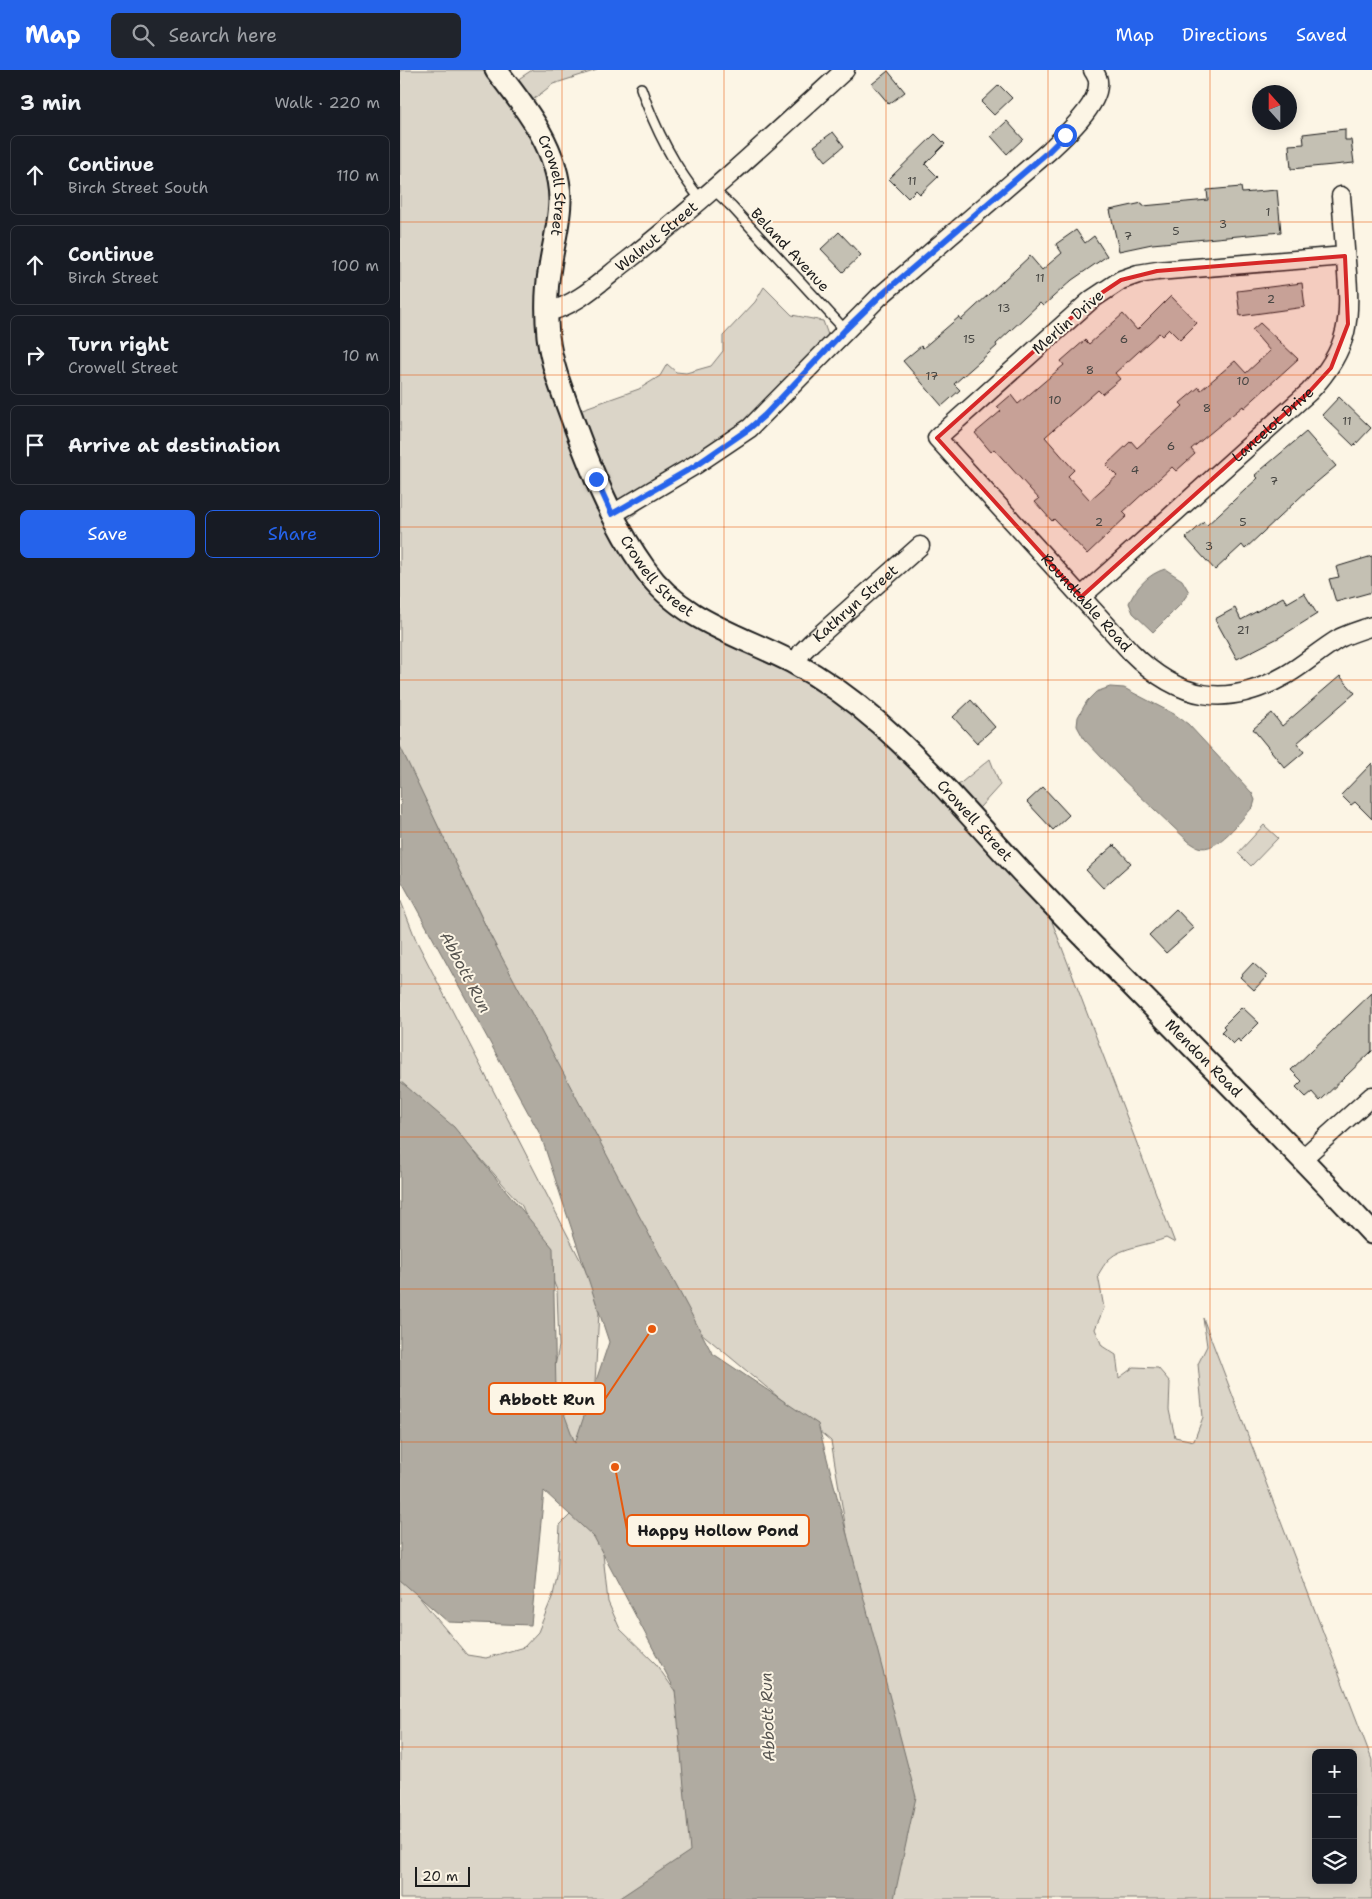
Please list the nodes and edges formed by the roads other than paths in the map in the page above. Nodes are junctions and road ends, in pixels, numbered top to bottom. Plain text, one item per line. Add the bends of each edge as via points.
1 (496, 70) edge
2 (845, 70) edge
3 (1096, 78) edge
4 (641, 88) dead end
5 (707, 194) junction
6 (1341, 196) dead end
7 (1346, 256) junction
8 (547, 312) junction
9 (845, 330) junction
10 (937, 438) joint
11 (612, 514) junction
12 (920, 546) dead end
13 (1081, 597) junction
14 (1372, 626) edge
15 (796, 664) junction
16 (1034, 885) joint
17 (1372, 1096) edge
18 (1303, 1158) junction
19 (1372, 1233) edge

1 - 8 street, Crowell Street via 532,118 553,160 558,180 560,200 549,273
2 - 5 street, Walnut Street
3 - 9 street via 1096,94 1088,109 1049,151
4 - 5 lane, Beland Avenue via 649,111 686,181
5 - 8 street, Walnut Street via 579,299
5 - 9 lane, Beland Avenue via 732,207
6 - 7 street, Lancelot Drive
7 - 10 street, Merlin Drive via 1157,271 1121,280 1091,300
7 - 13 street, Lancelot Drive via 1348,324 1338,354 1322,379
8 - 11 street, Crowell Street via 548,337 560,384 580,442
9 - 11 street via 750,428 695,466
10 - 13 street, Roundtable Road
11 - 15 street, Crowell Street via 643,568 675,602 712,625
12 - 15 street, Kathryn Street via 812,642
13 - 14 street, Roundtable Road via 1156,674 1172,684 1206,695 1235,694 1272,682 1341,638
15 - 16 street, Crowell Street via 848,699 896,738
16 - 18 street, Mendon Road
17 - 18 street
18 - 19 street, Mendon Road

